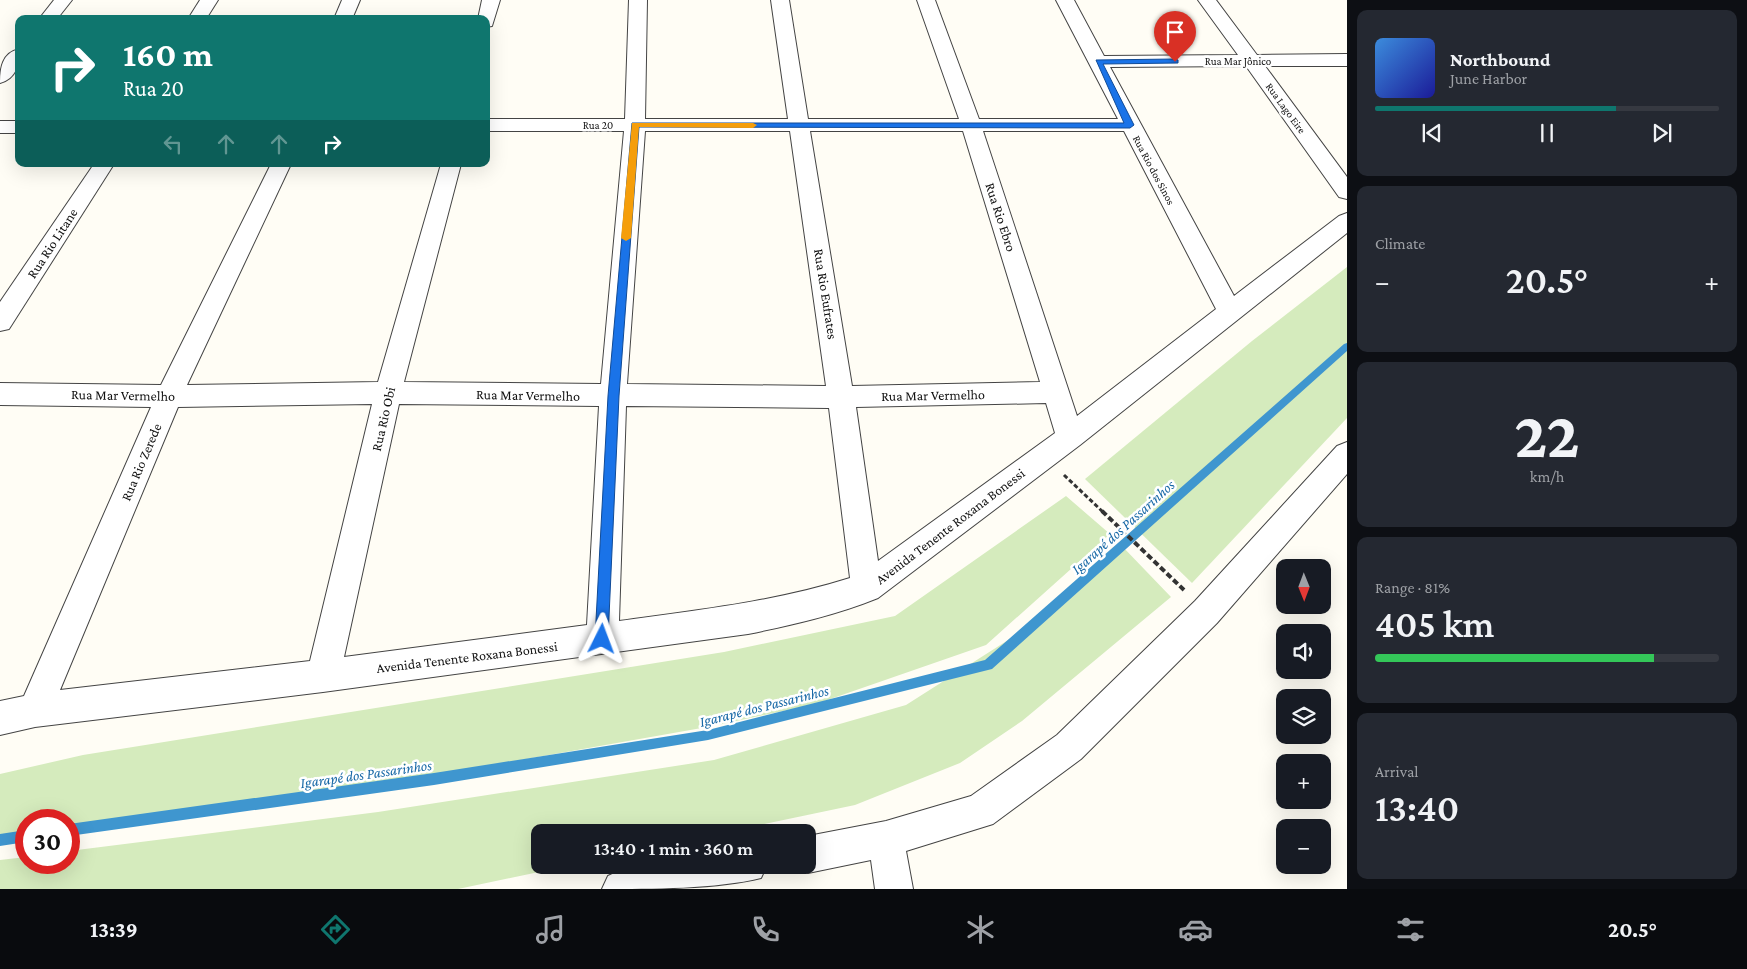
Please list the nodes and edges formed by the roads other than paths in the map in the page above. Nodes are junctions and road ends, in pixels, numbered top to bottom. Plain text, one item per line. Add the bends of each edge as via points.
1 (63, 0) edge
2 (209, 0) edge
3 (351, 0) edge
4 (491, 0) edge
5 (638, 0) edge
6 (780, 0) edge
7 (926, 0) edge
8 (1065, 0) edge
9 (1207, 0) edge
10 (51, 15) edge
11 (200, 15) edge
12 (345, 15) edge
13 (488, 15) edge
14 (15, 59) edge
15 (1347, 60) edge
16 (1252, 61) junction
17 (1098, 62) junction
18 (0, 77) edge
19 (635, 124) junction
20 (971, 124) junction
21 (490, 125) edge
22 (1130, 125) junction
23 (800, 126) junction
24 (0, 127) edge
25 (15, 127) edge
26 (102, 167) edge
27 (280, 167) edge
28 (450, 167) edge
29 (1347, 192) edge
30 (1347, 221) edge
31 (1230, 312) junction
32 (0, 322) edge
33 (1056, 392) junction
34 (388, 393) junction
35 (0, 394) edge
36 (168, 396) junction
37 (613, 396) junction
38 (841, 397) junction
39 (1070, 437) junction
40 (1347, 454) edge
41 (867, 588) junction
42 (602, 639) junction
43 (324, 676) junction
44 (35, 710) junction
45 (0, 718) edge
46 (886, 839) junction
47 (816, 852) edge
48 (700, 874) edge
49 (621, 889) edge
50 (894, 889) edge

1 - 10 street
2 - 11 street
3 - 12 street
4 - 13 street
5 - 19 street
6 - 23 street, Rua Rio Eufrates
7 - 20 street, Rua Rio Ebro
8 - 17 street, Rua Rio dos Sinos
9 - 16 street, Rua Lago Eire
14 - 18 street
15 - 16 street, Rua Mar Jônico
16 - 17 street, Rua Mar Jônico
16 - 29 street, Rua Lago Eire
17 - 22 street, Rua Rio dos Sinos
19 - 21 street, Rua 20
19 - 23 street, Rua 20
19 - 37 street
20 - 22 street, Rua 20
20 - 23 street, Rua 20
20 - 33 street, Rua Rio Ebro
22 - 31 street, Rua Rio dos Sinos
23 - 38 street, Rua Rio Eufrates
24 - 25 street
26 - 32 street, Rua Rio Litane
27 - 36 street, Rua Rio Zerede
28 - 34 street, Rua Rio Obi
30 - 31 street, Avenida Tenente Roxana Bonessi
31 - 39 street, Avenida Tenente Roxana Bonessi
33 - 38 street, Rua Mar Vermelho
33 - 39 street, Rua Rio Ebro
34 - 36 street, Rua Mar Vermelho
34 - 37 street, Rua Mar Vermelho
34 - 43 street, Rua Rio Obi
35 - 36 street, Rua Mar Vermelho
36 - 44 street, Rua Rio Zerede
37 - 38 street, Rua Mar Vermelho
37 - 42 street
38 - 41 street, Rua Rio Eufrates
39 - 41 street, Avenida Tenente Roxana Bonessi
40 - 46 street via 1206,612 1069,746 980,811
41 - 42 street, Avenida Tenente Roxana Bonessi via 806,607 748,619
42 - 43 street, Avenida Tenente Roxana Bonessi
43 - 44 street, Avenida Tenente Roxana Bonessi
44 - 45 street, Avenida Tenente Roxana Bonessi
46 - 47 street
46 - 50 street
48 - 49 street

